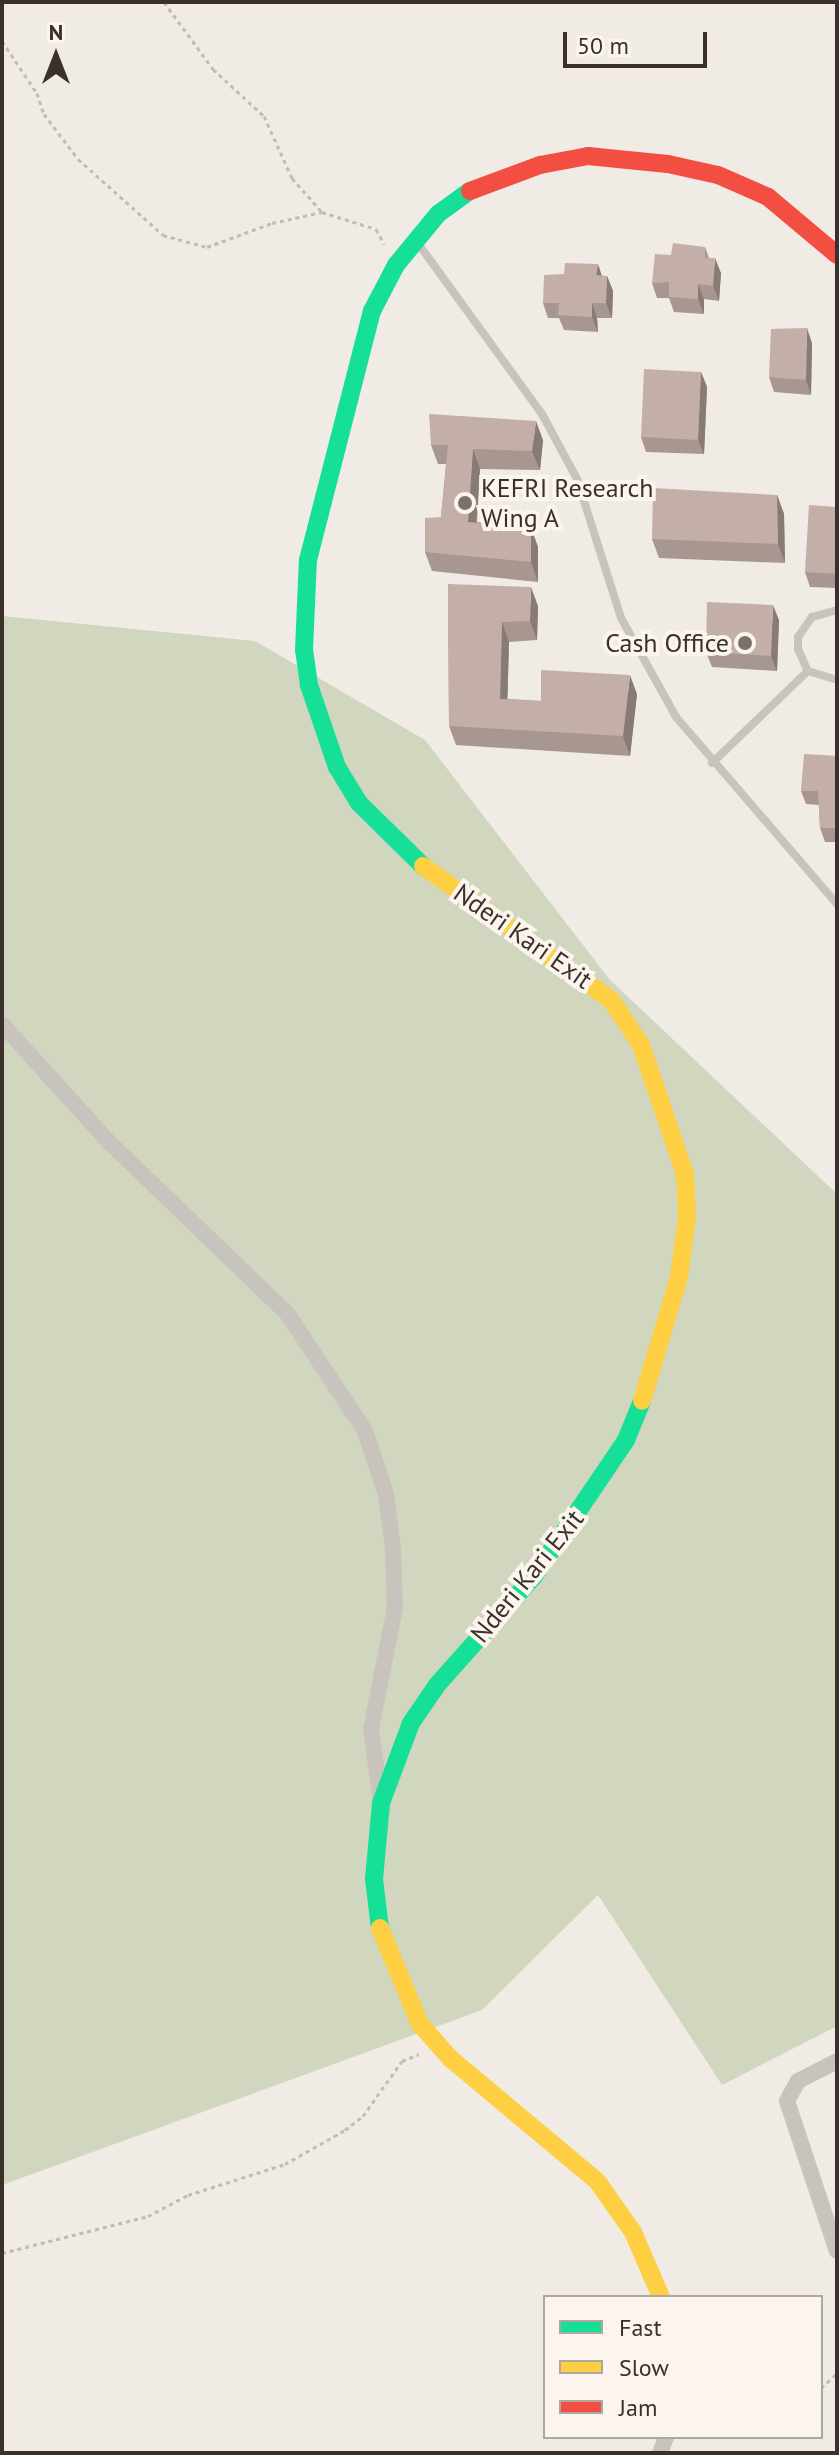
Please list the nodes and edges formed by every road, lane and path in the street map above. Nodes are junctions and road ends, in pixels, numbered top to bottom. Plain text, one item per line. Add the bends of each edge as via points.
1 (164, 2) edge
2 (2, 41) edge
3 (322, 212) junction
4 (416, 242) junction
5 (837, 255) edge
6 (396, 265) junction
7 (837, 610) edge
8 (808, 671) junction
9 (837, 680) edge
10 (712, 763) junction
11 (837, 904) edge
12 (2, 1024) edge
13 (381, 1803) junction
14 (451, 2059) junction
15 (837, 2061) edge
16 (837, 2251) edge
17 (2, 2253) edge
18 (660, 2295) edge

1 - 3 path via 213,69 264,116 292,178
2 - 3 path via 37,93 44,114 78,159 163,235 207,247 272,223
3 - 6 path via 376,229
4 - 5 street, Nderi Kari Exit via 463,194 540,165 588,156 668,164 745,185 768,197
4 - 6 street, Nderi Kari Exit
4 - 10 lane via 542,414 577,479 621,618 676,717
6 - 13 street, Nderi Kari Exit via 372,311 355,365 308,560 304,650 322,729 359,803 407,855 543,946 612,1001 641,1045 675,1134 685,1174 687,1217 666,1329 626,1440 534,1576 437,1685 411,1723
7 - 8 lane via 823,611 803,625 798,649
8 - 9 lane
8 - 10 lane
10 - 11 lane
12 - 13 street via 109,1142 287,1313 365,1431 386,1494 393,1549 395,1608 371,1729
13 - 14 street, Nderi Kari Exit via 374,1879 381,1932 420,2024
14 - 17 path via 419,2054 402,2061 363,2116 285,2164 188,2195 148,2216
14 - 18 street, Nderi Kari Exit via 597,2181 633,2232
15 - 16 street via 798,2081 787,2101

